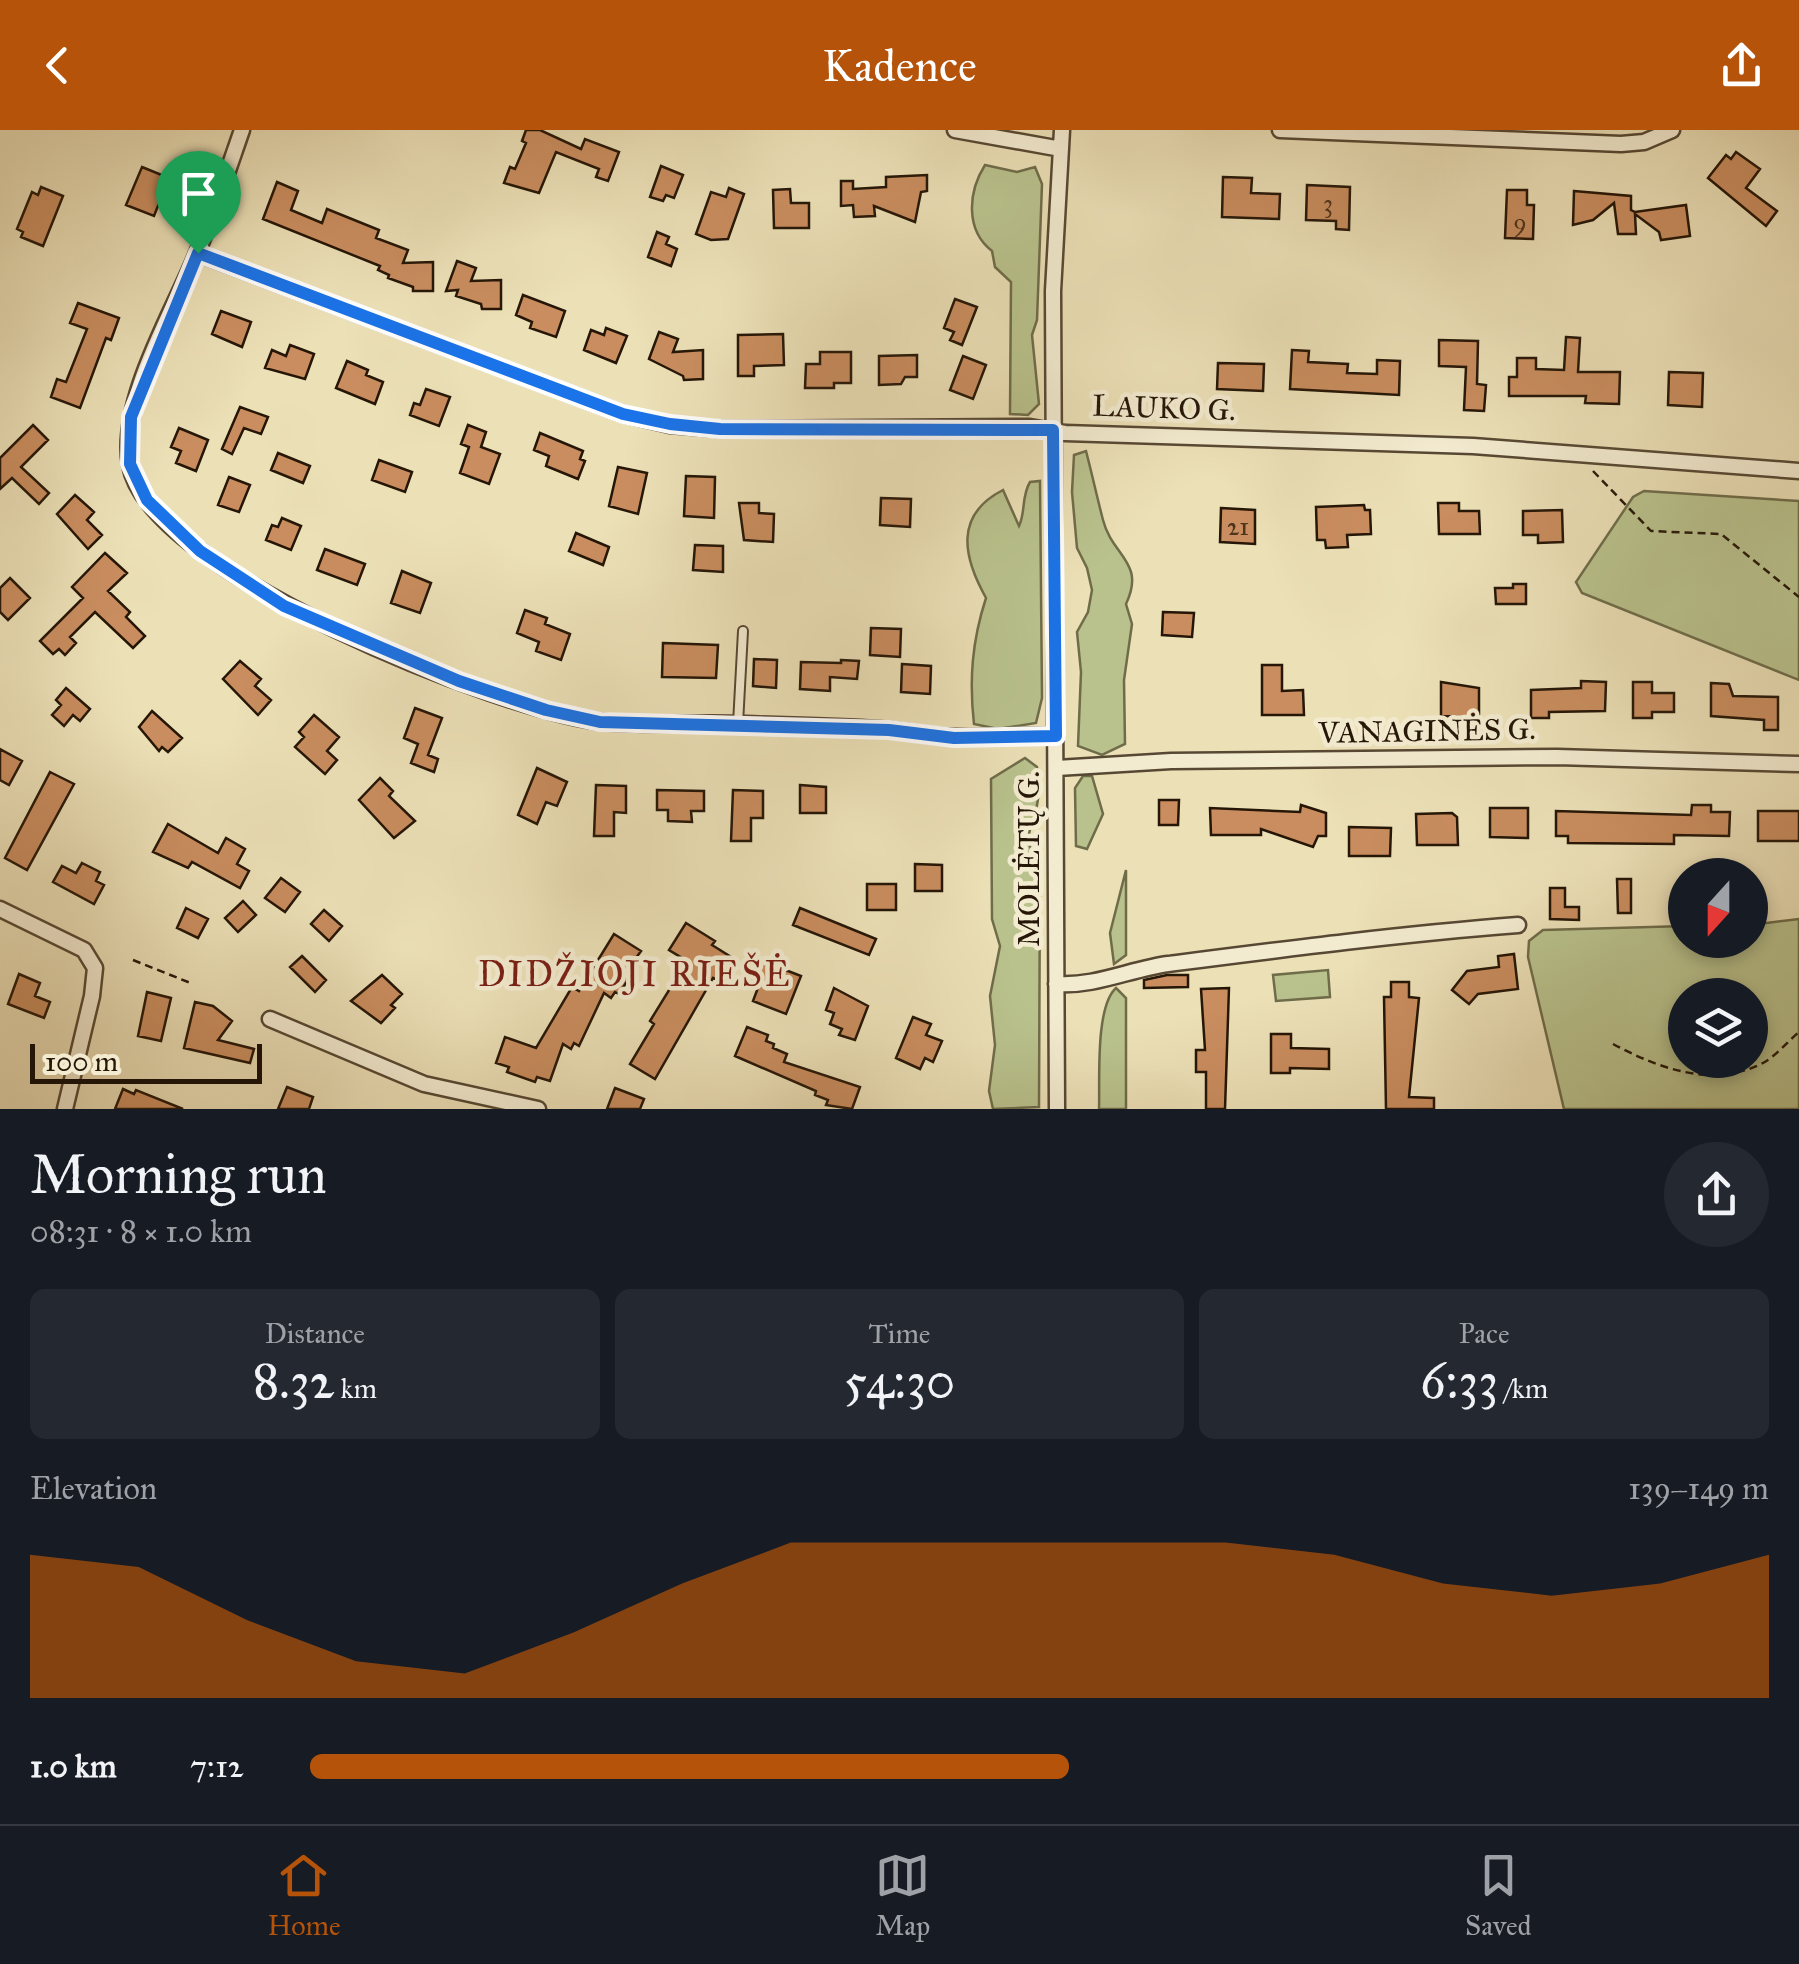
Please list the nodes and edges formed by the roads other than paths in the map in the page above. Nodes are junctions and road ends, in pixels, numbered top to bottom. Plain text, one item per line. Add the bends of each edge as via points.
1 (242, 130) edge
2 (956, 130) edge
3 (1062, 130) edge
4 (1280, 130) edge
5 (1672, 130) edge
6 (1344, 131) edge
7 (1061, 150) junction
8 (198, 253) junction
9 (1053, 430) junction
10 (1799, 471) edge
11 (743, 631) dead end
12 (738, 724) junction
13 (1056, 736) junction
14 (1799, 764) edge
15 (1057, 768) junction
16 (0, 909) edge
17 (1518, 925) dead end
18 (1056, 984) junction
19 (270, 1019) dead end
20 (65, 1109) edge
21 (538, 1109) edge
22 (1057, 1109) edge

1 - 8 street
2 - 7 street
3 - 7 street, MOLĖTŲ G.
4 - 6 street
5 - 6 street via 1621,144
7 - 9 street, MOLĖTŲ G.
8 - 9 street, LAUKO G. via 623,414 670,424
8 - 12 street via 137,400 129,441 134,480 200,551 298,612 459,681 546,710 600,722
9 - 10 street, LAUKO G.
9 - 13 street, MOLĖTŲ G.
11 - 12 lane
12 - 13 street via 954,738
13 - 15 street, MOLĖTŲ G.
14 - 15 street, VANAGINĖS G. via 1557,757
15 - 18 street, MOLĖTŲ G.
16 - 20 street via 84,950 94,968
17 - 18 street via 1274,950
18 - 22 street, MOLĖTŲ G.
19 - 21 street via 424,1084

